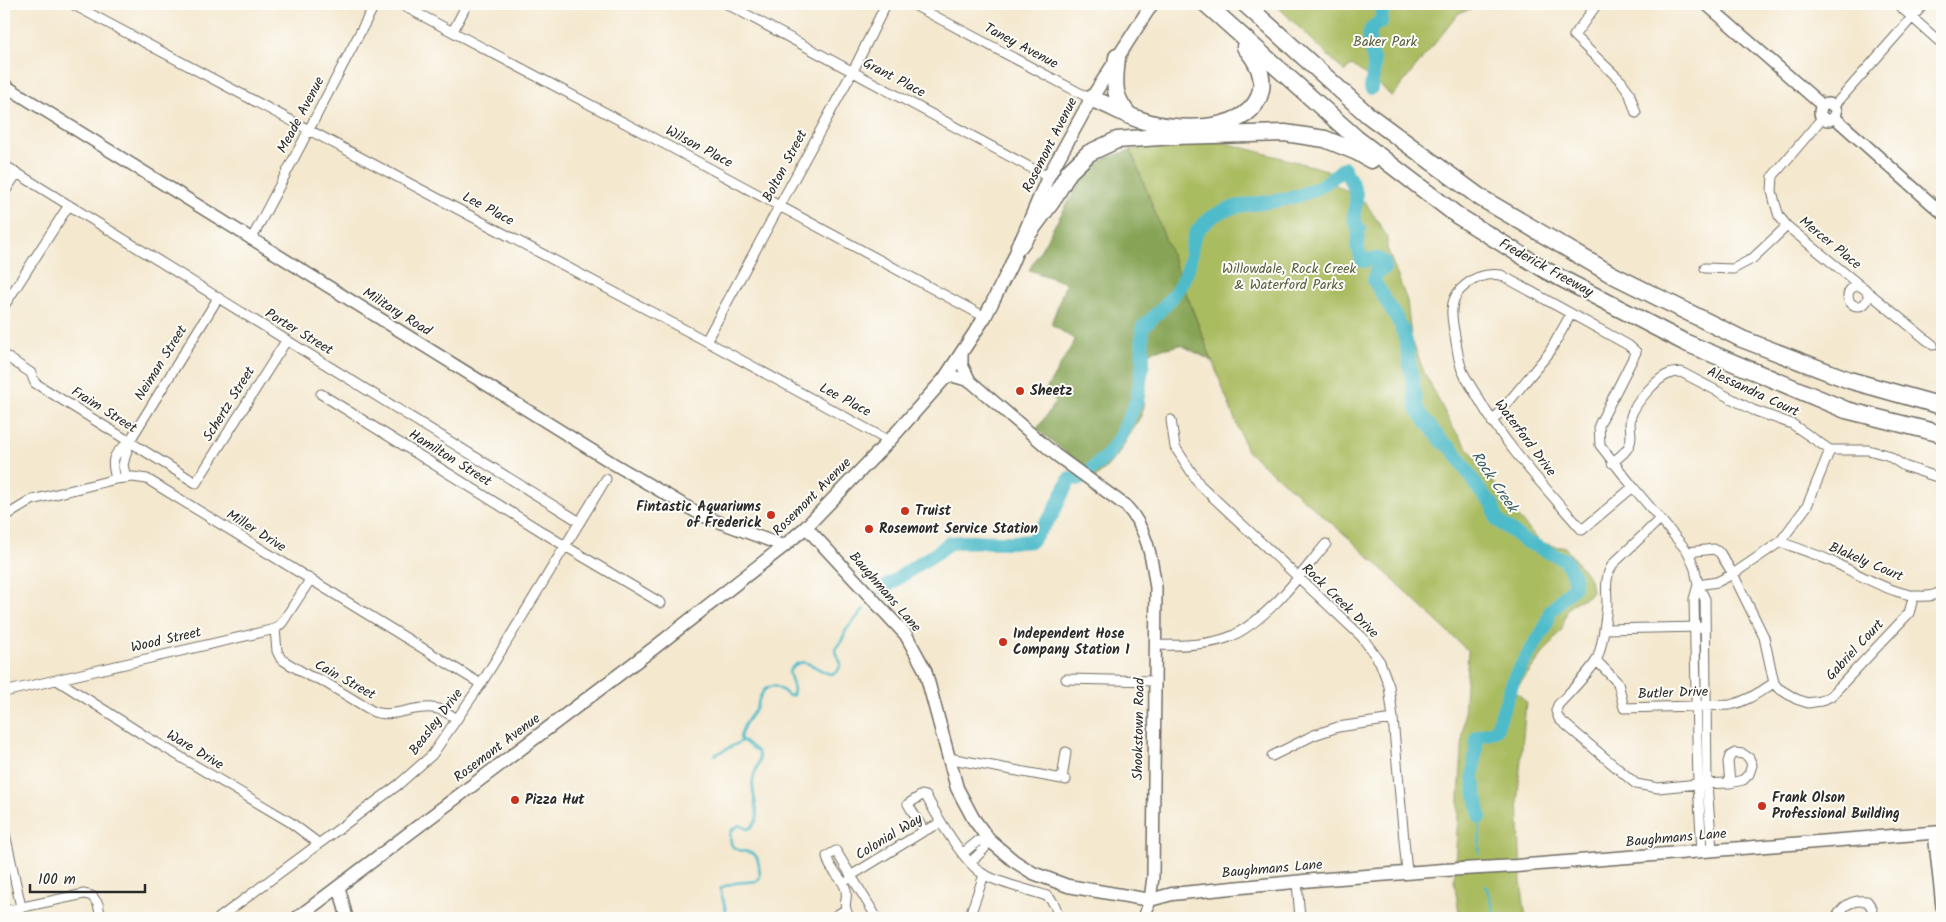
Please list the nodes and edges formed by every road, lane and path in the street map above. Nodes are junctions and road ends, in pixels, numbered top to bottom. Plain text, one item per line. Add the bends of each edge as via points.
1 (72, 4) edge
2 (375, 4) edge
3 (400, 4) edge
4 (467, 4) edge
5 (727, 4) edge
6 (886, 4) edge
7 (912, 4) edge
8 (1245, 4) edge
9 (1597, 4) edge
10 (1706, 4) edge
11 (1897, 4) edge
12 (1924, 4) edge
13 (1149, 5) edge
14 (1208, 5) edge
15 (1912, 17) junction
16 (452, 31) junction
17 (1942, 44) edge
18 (1117, 57) junction
19 (852, 71) junction
20 (4, 85) edge
21 (1091, 99) junction
22 (1829, 112) junction
23 (1636, 113) dead end
24 (1130, 116) junction
25 (309, 129) junction
26 (1174, 136) junction
27 (4, 165) edge
28 (17, 173) junction
29 (1048, 177) junction
30 (4, 193) edge
31 (69, 205) junction
32 (779, 206) junction
33 (1942, 213) edge
34 (1458, 216) junction
35 (1787, 226) junction
36 (251, 240) junction
37 (1019, 246) junction
38 (1705, 268) dead end
39 (218, 298) junction
40 (4, 306) edge
41 (1571, 314) junction
42 (985, 317) junction
43 (286, 340) junction
44 (706, 341) junction
45 (1933, 345) dead end
46 (962, 354) junction
47 (4, 355) edge
48 (944, 379) junction
49 (970, 381) junction
50 (321, 394) dead end
51 (1942, 406) edge
52 (1172, 420) dead end
53 (1492, 422) junction
54 (1942, 434) edge
55 (889, 441) junction
56 (129, 442) junction
57 (1830, 450) junction
58 (1612, 463) junction
59 (1942, 477) edge
60 (126, 478) junction
61 (116, 479) junction
62 (606, 479) dead end
63 (196, 483) joint
64 (1632, 487) junction
65 (4, 517) edge
66 (1659, 520) junction
67 (580, 522) junction
68 (806, 527) junction
69 (1780, 542) junction
70 (1326, 544) dead end
71 (565, 546) junction
72 (784, 546) junction
73 (1688, 552) junction
74 (1733, 574) junction
75 (1297, 578) junction
76 (310, 580) junction
77 (1698, 585) junction
78 (1942, 591) edge
79 (1914, 595) junction
80 (661, 603) dead end
81 (1706, 627) junction
82 (1695, 628) junction
83 (275, 629) junction
84 (1604, 629) junction
85 (1155, 645) junction
86 (1596, 660) junction
87 (1066, 679) dead end
88 (57, 680) junction
89 (1154, 681) junction
90 (1774, 683) junction
91 (481, 684) junction
92 (4, 692) edge
93 (1701, 706) junction
94 (457, 719) junction
95 (1394, 719) junction
96 (1066, 752) dead end
97 (1272, 756) dead end
98 (953, 759) junction
99 (1730, 783) dead end
100 (1702, 784) junction
101 (940, 823) junction
102 (4, 829) edge
103 (924, 831) junction
104 (1938, 832) edge
105 (989, 840) junction
106 (318, 843) junction
107 (1707, 850) junction
108 (963, 853) junction
109 (971, 862) junction
110 (1407, 873) junction
111 (852, 875) junction
112 (984, 875) junction
113 (1297, 882) junction
114 (845, 886) junction
115 (340, 887) junction
116 (1150, 900) junction
117 (21, 907) junction
118 (1942, 907) edge
119 (4, 911) edge
120 (847, 914) edge
121 (100, 918) edge
122 (219, 918) edge
123 (297, 918) edge
124 (346, 918) edge
125 (832, 918) edge
126 (877, 918) edge
127 (969, 918) edge
128 (1057, 918) edge
129 (1144, 918) edge
130 (1300, 918) edge
131 (1836, 918) edge
132 (1868, 918) edge

1 - 25 street, Lee Place
2 - 25 street, Meade Avenue
3 - 16 street, Wilson Place
4 - 16 street
5 - 19 street, Grant Place
6 - 19 street, Bolton Street
7 - 21 street, Taney Avenue
8 - 51 highway, Frederick Freeway via 1368,115 1481,198 1611,274 1742,339 1849,380
9 - 23 street via 1574,36 1621,82
10 - 22 street
11 - 15 street
12 - 15 street, Mercer Place
13 - 18 main road, Rosemont Avenue
14 - 24 highway via 1257,61 1261,74 1258,100 1243,115 1207,126 1164,126
14 - 34 highway, Frederick Freeway via 1356,138
15 - 17 street
15 - 22 street, Mercer Place
16 - 32 street, Wilson Place
18 - 21 main road, Rosemont Avenue
18 - 24 highway via 1115,93
19 - 29 street, Grant Place
19 - 32 street, Bolton Street
20 - 36 street, Military Road
21 - 24 highway
21 - 26 highway via 1117,120
21 - 29 main road, Rosemont Avenue
22 - 33 street
22 - 35 street, Mercer Place via 1773,176 1775,204
25 - 36 street, Meade Avenue
25 - 44 street, Lee Place
26 - 34 highway via 1285,133 1325,139 1365,157
26 - 37 highway via 1116,140 1089,153 1069,172 1052,202
27 - 28 street, Porter Street
28 - 30 street
28 - 31 street, Porter Street
29 - 37 main road, Rosemont Avenue
31 - 39 street, Porter Street
31 - 40 street
32 - 42 street, Wilson Place
32 - 44 street, Bolton Street
34 - 54 highway, Frederick Freeway via 1547,271 1684,342 1846,410
35 - 38 street via 1752,259 1733,270
35 - 45 street, Mercer Place
36 - 72 street, Military Road via 691,509
37 - 42 main road, Rosemont Avenue
39 - 43 street, Porter Street
39 - 56 street, Neiman Street
41 - 53 street via 1549,353
41 - 53 street, Waterford Drive via 1501,275 1479,276 1455,296 1451,308 1452,324 1462,370
41 - 58 street, Waterford Drive via 1636,352 1599,425 1600,445
42 - 46 main road, Rosemont Avenue
43 - 63 street, Schertz Street
43 - 67 street, Porter Street
44 - 55 street, Lee Place
46 - 48 main road, Rosemont Avenue
46 - 49 street via 962,365
47 - 56 street, Fraim Street via 31,373 34,383
48 - 49 street via 952,376
48 - 55 main road, Rosemont Avenue
49 - 85 street, Shookstown Road via 1056,455 1136,516 1154,568
50 - 71 street, Hamilton Street
52 - 75 street, Rock Creek Drive via 1175,447 1200,485
53 - 64 street, Waterford Drive via 1582,530
55 - 68 main road, Rosemont Avenue
56 - 60 street, Neiman Street via 123,465
56 - 61 street, Neiman Street via 113,458
56 - 63 street, Fraim Street
57 - 58 street, Alessandra Court via 1792,424 1753,410 1681,372 1670,373 1639,400 1629,423 1630,442
57 - 59 street via 1868,450 1887,455 1904,466
57 - 69 street via 1807,506
58 - 64 street, Waterford Drive
60 - 61 street, Miller Drive
60 - 76 street, Miller Drive via 147,479
61 - 65 street, Miller Drive via 32,500
62 - 67 street, Beasley Drive
64 - 66 street, Waterford Drive
66 - 73 street, Waterford Drive
66 - 84 street via 1608,572
67 - 71 street, Beasley Drive
68 - 72 main road, Rosemont Avenue
68 - 98 main road, Baughmans Lane via 906,635 926,670
69 - 74 street
69 - 79 street, Blakely Court via 1882,586
70 - 75 street
71 - 80 street, Hamilton Street
71 - 91 street, Beasley Drive
72 - 115 main road, Rosemont Avenue
73 - 74 street via 1714,550 1720,553
73 - 77 street, Waterford Drive
74 - 77 street via 1717,582
74 - 90 street via 1764,637
75 - 85 street via 1269,610 1233,635 1179,646
75 - 95 street, Rock Creek Drive via 1362,637 1380,662 1389,686
76 - 83 street
76 - 91 street, Miller Drive
77 - 81 street, Waterford Drive via 1705,599
77 - 82 street, Waterford Drive via 1694,599
78 - 79 street, Blakely Court via 1934,597
79 - 90 street, Gabriel Court via 1910,613 1831,696 1808,702 1783,692
81 - 82 street
81 - 93 street, Waterford Drive
82 - 84 street
82 - 93 street, Waterford Drive
83 - 88 street, Wood Street
83 - 94 street, Cain Street via 281,659 374,712 382,714 433,708
84 - 86 street
85 - 89 street, Shookstown Road
86 - 93 street, Butler Drive via 1618,683 1624,708
86 - 100 street via 1558,705 1559,719 1636,784 1658,788
87 - 89 street
88 - 92 street, Wood Street
88 - 106 street, Ware Drive via 290,822
89 - 116 street, Shookstown Road via 1153,878
90 - 93 street, Butler Drive via 1743,702
91 - 94 street, Beasley Drive
93 - 100 street, Waterford Drive
94 - 106 street, Beasley Drive via 432,755 413,772
95 - 97 street via 1338,727
95 - 110 street, Rock Creek Drive
96 - 98 street via 1064,779
98 - 105 main road, Baughmans Lane via 957,788
99 - 100 street
100 - 107 street, Waterford Drive
101 - 103 street, Colonial Way
101 - 103 street via 926,796 922,795 908,804
101 - 108 street
102 - 117 street
103 - 111 street, Colonial Way
104 - 107 main road, Baughmans Lane
104 - 118 street
105 - 108 street via 978,841
105 - 109 street
105 - 116 main road, Baughmans Lane via 1014,861 1068,886
106 - 122 street, Beasley Drive
107 - 110 main road, Baughmans Lane
108 - 109 street
109 - 112 street
110 - 113 main road, Baughmans Lane
111 - 114 street, Colonial Way
111 - 114 street, Colonial Way via 836,850 827,856 827,862
111 - 126 street, Colonial Way
112 - 127 street
112 - 128 street via 1047,896 1054,902
113 - 116 main road, Baughmans Lane via 1172,894
113 - 130 street
114 - 120 street
115 - 123 main road, Rosemont Avenue
115 - 124 street
116 - 129 street, Shookstown Road
117 - 119 street
117 - 121 street via 84,894 92,896 98,904
120 - 125 street
131 - 132 street via 1847,903 1857,900 1867,901 1872,908

